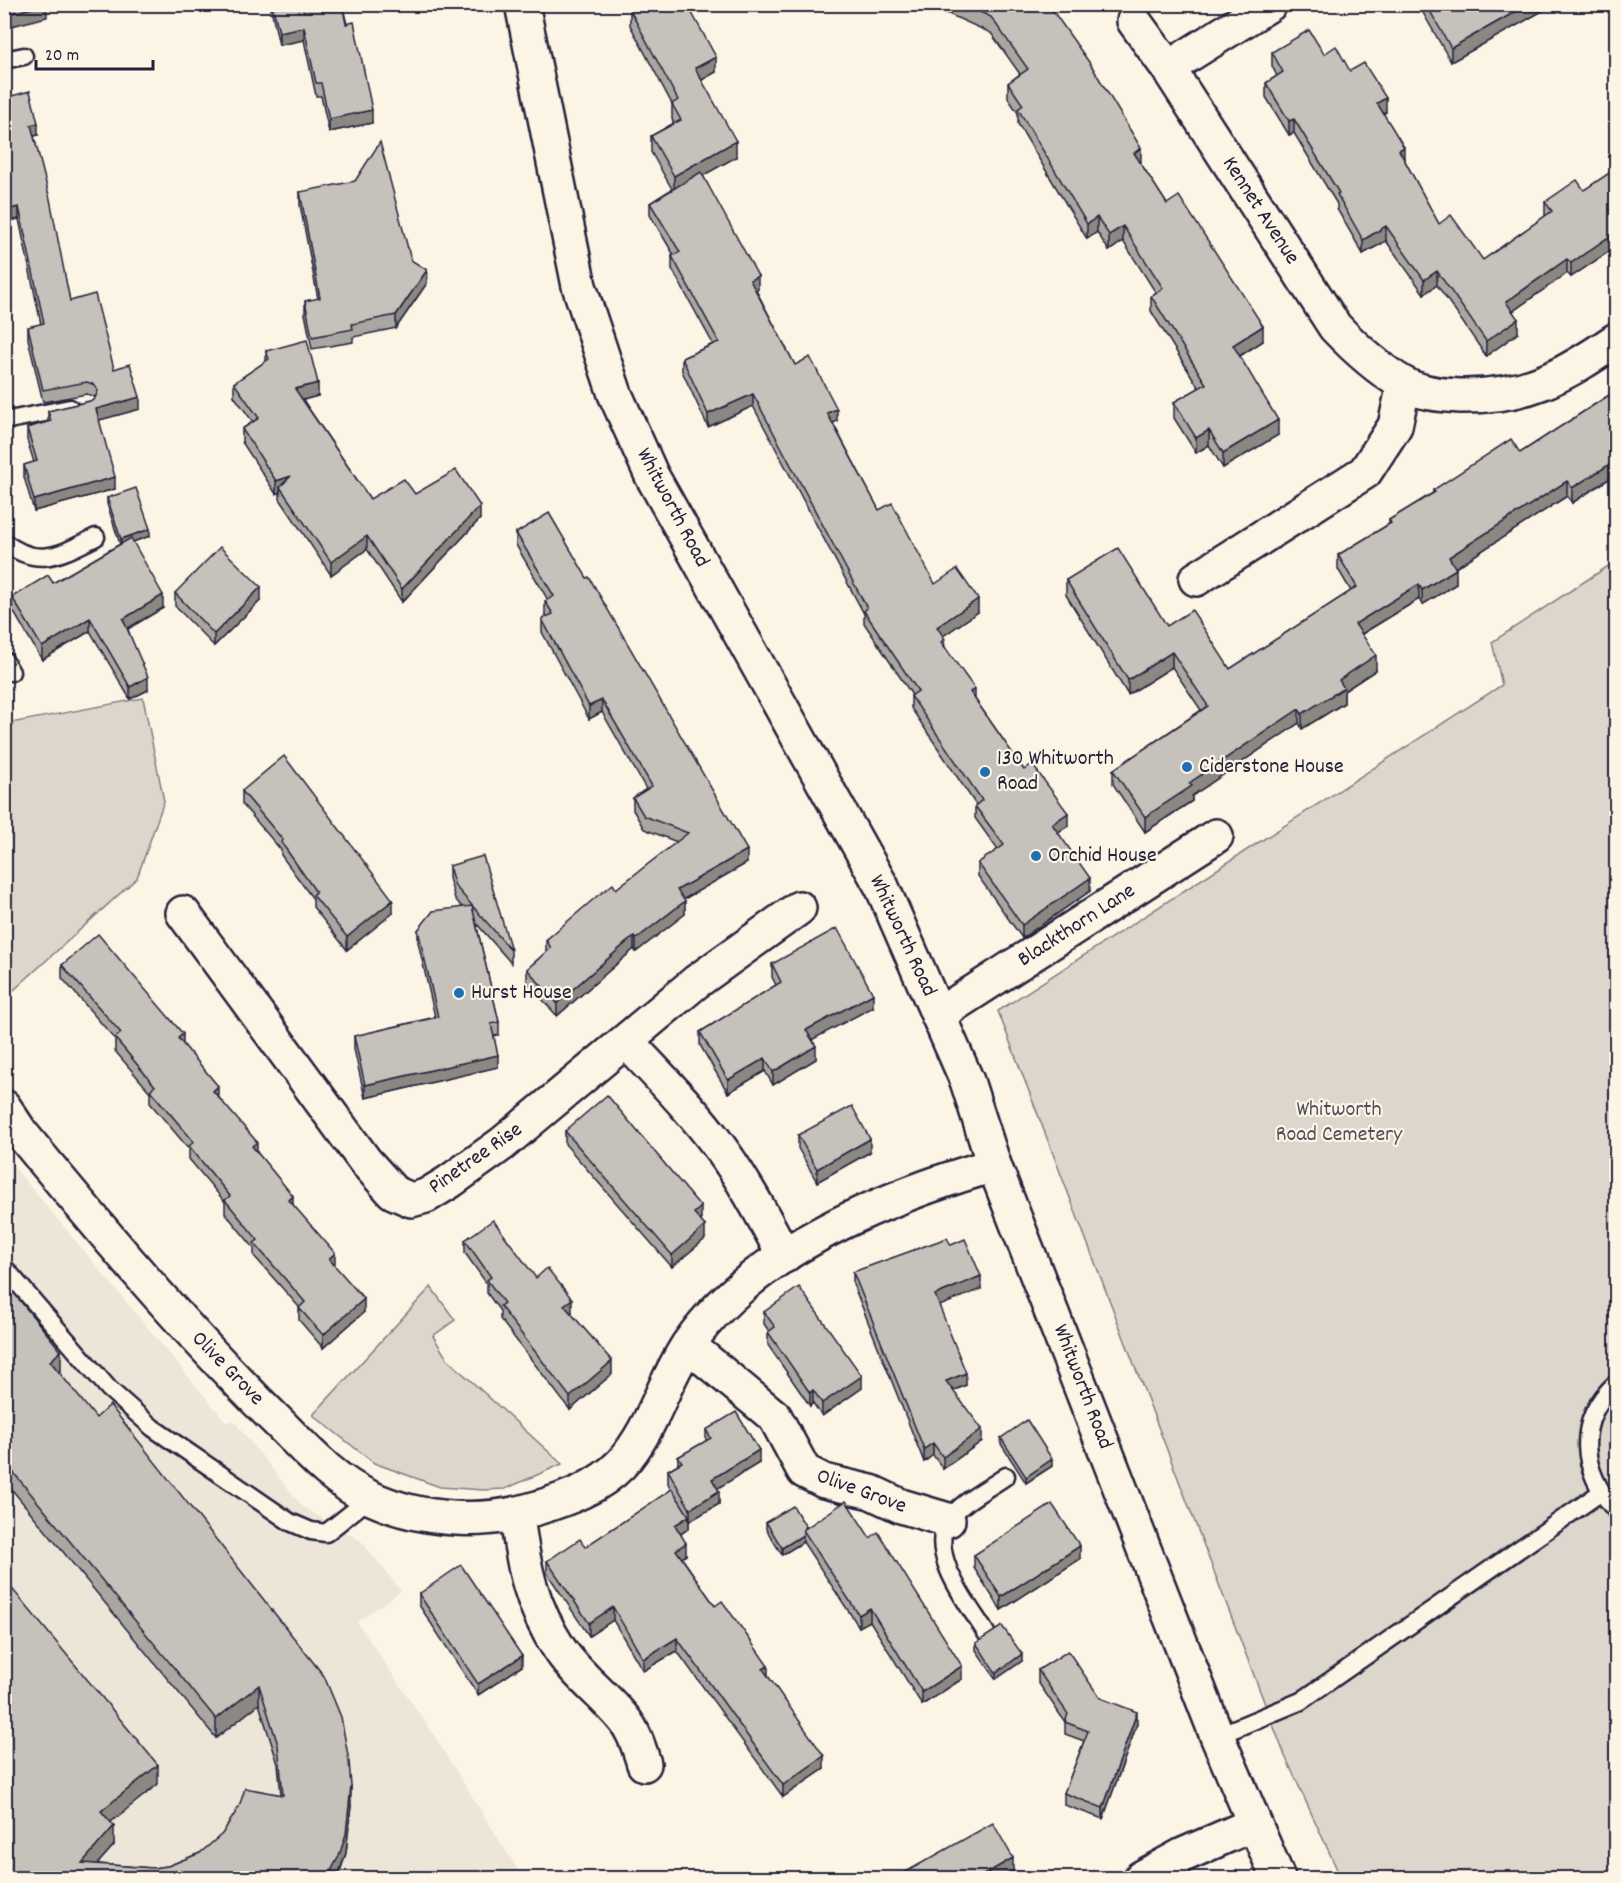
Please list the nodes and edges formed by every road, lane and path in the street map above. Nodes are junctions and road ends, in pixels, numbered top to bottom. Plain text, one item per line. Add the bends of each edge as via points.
1 (522, 4) edge
2 (1270, 4) edge
3 (1134, 21) dead end
4 (24, 56) dead end
5 (4, 60) edge
6 (1168, 68) junction
7 (1617, 340) edge
8 (1404, 384) junction
9 (88, 404) edge
10 (4, 421) edge
11 (96, 537) dead end
12 (4, 542) edge
13 (1196, 579) dead end
14 (1216, 836) dead end
15 (799, 908) dead end
16 (183, 914) dead end
17 (939, 1015) junction
18 (627, 1042) junction
19 (4, 1107) edge
20 (994, 1165) junction
21 (784, 1256) junction
22 (4, 1267) edge
23 (688, 1345) junction
24 (1617, 1383) edge
25 (1006, 1476) dead end
26 (1600, 1493) junction
27 (370, 1498) junction
28 (1617, 1511) edge
29 (517, 1515) junction
30 (948, 1520) junction
31 (986, 1633) edge
32 (1217, 1736) junction
33 (644, 1764) dead end
34 (1254, 1824) junction
35 (1141, 1878) edge
36 (1278, 1878) edge

1 - 17 street, Whitworth Road via 579,286 618,400 652,476 882,887
2 - 6 street
3 - 6 street, Kennet Avenue
4 - 5 lane
6 - 8 street, Kennet Avenue via 1335,327 1356,349
7 - 8 street, Kennet Avenue via 1550,380 1525,390 1480,396 1438,395
8 - 13 street via 1395,426 1365,472
9 - 10 lane
11 - 12 lane via 44,558 19,554
14 - 17 street, Blackthorn Lane
15 - 18 street, Pinetree Rise via 696,982
16 - 18 street, Pinetree Rise via 365,1161 393,1192 411,1200 426,1196 484,1157
17 - 20 street, Whitworth Road via 968,1081
18 - 21 street via 721,1149
19 - 27 street, Olive Grove via 21,1134 72,1195 232,1376 341,1482
20 - 21 street, Olive Grove via 941,1180 858,1216
20 - 32 street, Whitworth Road
21 - 23 street, Olive Grove via 738,1290
22 - 27 lane via 109,1389 227,1481 290,1522 326,1533
23 - 29 street, Olive Grove via 654,1415 620,1465 571,1497
23 - 30 street, Olive Grove via 775,1418 804,1471 824,1481 871,1492
24 - 26 lane via 1605,1393 1592,1416 1586,1442 1589,1468
25 - 30 lane
26 - 28 lane
26 - 32 lane via 1300,1701
27 - 29 street, Olive Grove via 439,1518
29 - 33 street via 529,1589 545,1622 561,1651 624,1719
30 - 31 lane via 942,1545 950,1575
32 - 34 street, Whitworth Road
34 - 35 street
34 - 36 street, Whitworth Road

